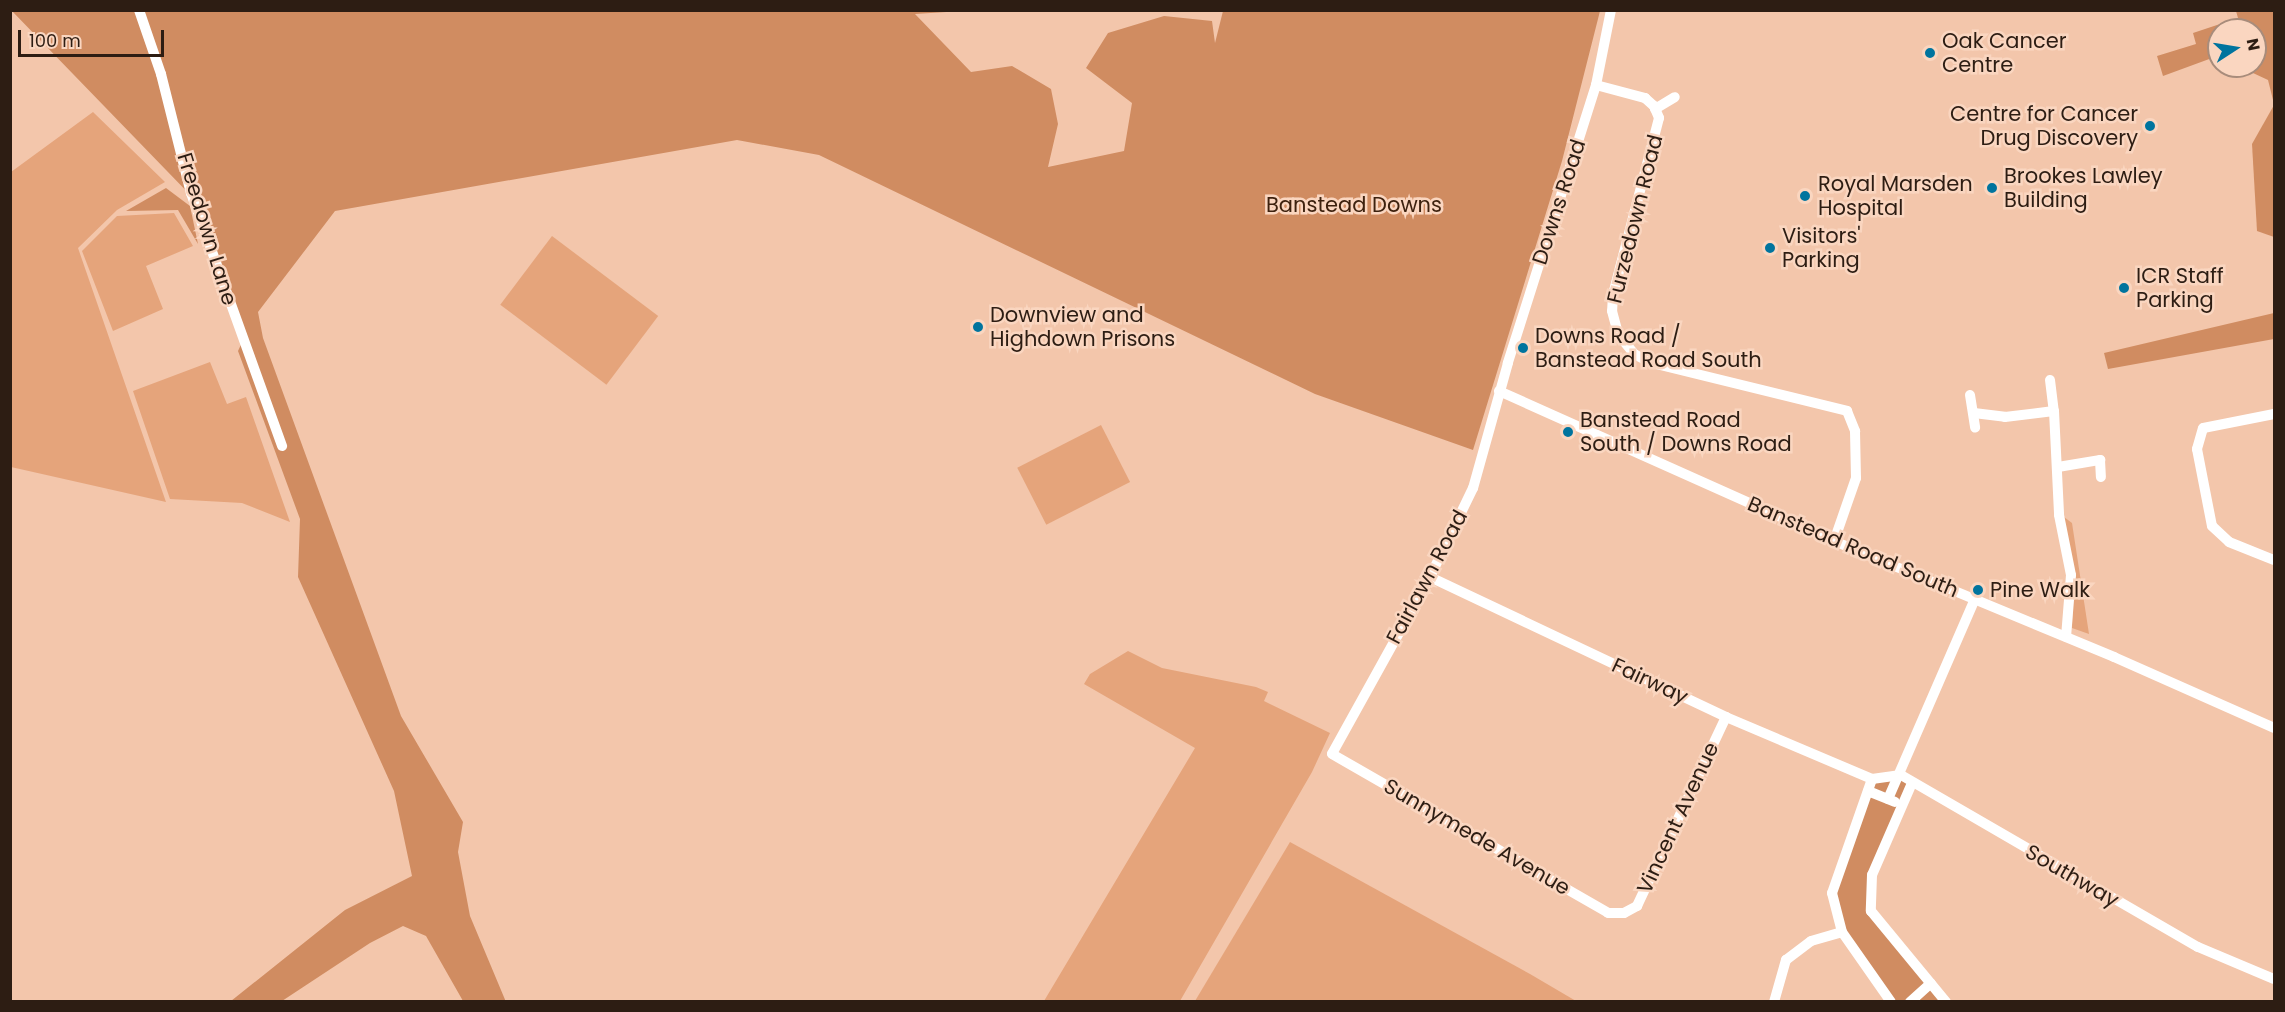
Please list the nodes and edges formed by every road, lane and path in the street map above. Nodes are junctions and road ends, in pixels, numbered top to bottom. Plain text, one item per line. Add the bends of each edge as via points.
1 (139, 10) edge
2 (1611, 10) edge
3 (1596, 85) junction
4 (1675, 97) dead end
5 (1655, 108) junction
6 (2050, 380) dead end
7 (1499, 391) junction
8 (1970, 395) dead end
9 (2054, 411) junction
10 (1974, 413) junction
11 (2274, 414) edge
12 (1975, 428) dead end
13 (282, 446) dead end
14 (2058, 466) junction
15 (2101, 477) dead end
16 (1834, 541) junction
17 (2274, 560) edge
18 (1430, 577) junction
19 (1975, 599) junction
20 (2066, 637) junction
21 (1726, 717) junction
22 (2274, 728) edge
23 (1332, 754) joint
24 (1901, 775) junction
25 (1872, 779) junction
26 (1912, 783) junction
27 (1868, 791) junction
28 (1888, 799) junction
29 (1902, 806) junction
30 (1624, 913) joint
31 (1842, 932) junction
32 (2274, 979) edge
33 (1931, 983) junction
34 (1774, 1002) edge
35 (1892, 1002) edge
36 (1910, 1002) edge
37 (1946, 1002) edge

1 - 13 street, Freedown Lane via 191,193
2 - 3 street, Downs Road
3 - 5 street, Furzedown Road via 1645,98
3 - 7 street, Downs Road
4 - 5 street
5 - 16 street, Furzedown Road via 1657,132 1613,294 1615,327 1628,348 1652,363 1847,411 1855,431 1856,478
6 - 9 street
7 - 16 street, Banstead Road South
7 - 18 street, Fairlawn Road via 1473,488
8 - 10 street
9 - 10 street via 2005,417
9 - 14 street
10 - 12 street
11 - 17 street via 2203,428 2197,449 2212,526 2229,542
14 - 15 street via 2100,460
14 - 20 street via 2059,515 2072,595
16 - 19 street, Banstead Road South
18 - 21 street, Fairway
18 - 23 street, Fairlawn Road
19 - 20 street, Banstead Road South
19 - 24 street
20 - 22 street, Banstead Road South
21 - 25 street, Fairway
21 - 30 street, Vincent Avenue via 1637,906
23 - 30 street, Sunnymede Avenue via 1608,913
24 - 25 street
24 - 26 street, Southway
24 - 28 street
25 - 27 street
26 - 29 street
26 - 32 street, Southway via 2198,947
27 - 28 street
27 - 31 street via 1832,893
28 - 29 street
29 - 33 street via 1872,875 1871,911
31 - 34 street via 1811,941 1786,960
31 - 35 street
33 - 36 street
33 - 37 street

